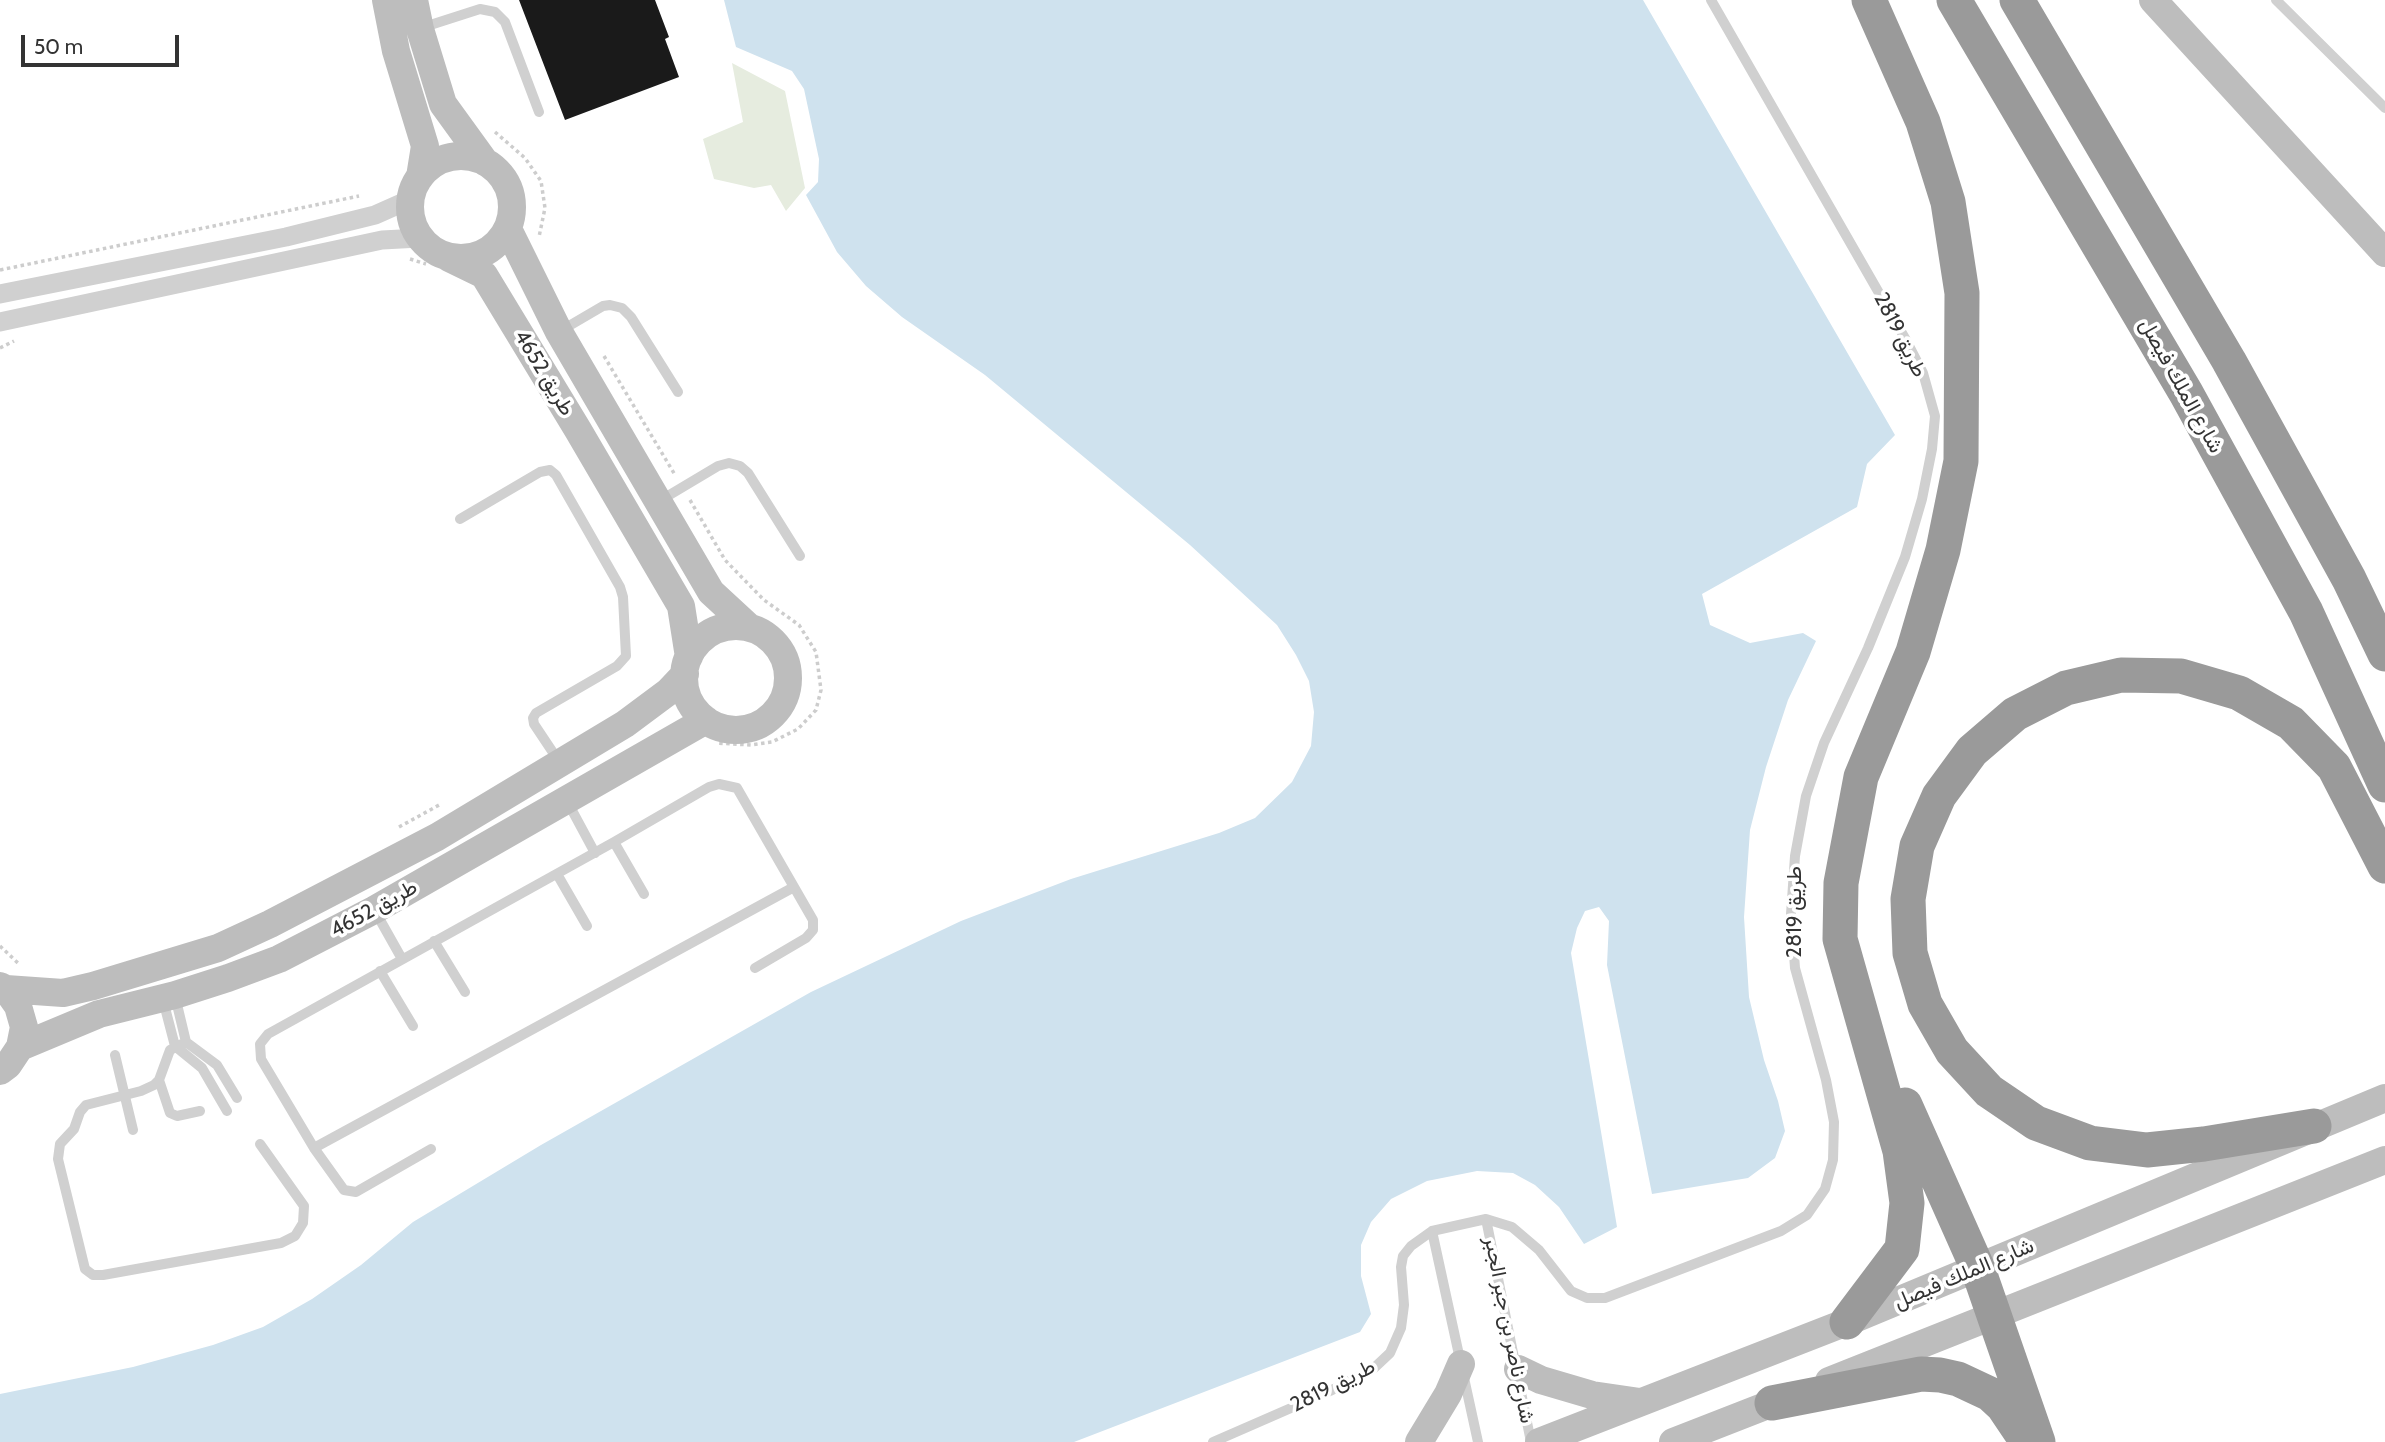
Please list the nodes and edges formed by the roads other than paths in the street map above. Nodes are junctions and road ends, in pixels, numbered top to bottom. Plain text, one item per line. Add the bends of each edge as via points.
1 (386, 0) edge
2 (414, 0) edge
3 (1711, 0) edge
4 (1852, 0) edge
5 (1954, 0) edge
6 (2017, 0) edge
7 (2153, 0) edge
8 (2276, 0) edge
9 (1876, 13) edge
10 (420, 29) junction
11 (2385, 108) edge
12 (539, 112) dead end
13 (485, 162) junction
14 (415, 188) junction
15 (508, 229) junction
16 (414, 248) junction
17 (2385, 253) edge
18 (439, 261) junction
19 (0, 295) edge
20 (0, 322) edge
21 (570, 325) junction
22 (677, 392) dead end
23 (658, 502) junction
24 (460, 519) dead end
25 (800, 556) dead end
26 (750, 628) junction
27 (2385, 654) edge
28 (687, 665) junction
29 (710, 732) junction
30 (560, 763) junction
31 (2385, 785) edge
32 (566, 800) junction
33 (614, 842) junction
34 (595, 853) junction
35 (2385, 866) edge
36 (556, 874) junction
37 (794, 887) junction
38 (644, 894) dead end
39 (374, 910) junction
40 (587, 926) dead end
41 (434, 941) junction
42 (402, 959) junction
43 (755, 968) dead end
44 (380, 971) junction
45 (11, 982) edge
46 (465, 992) dead end
47 (168, 996) junction
48 (1858, 999) junction
49 (413, 1026) dead end
50 (186, 1042) junction
51 (174, 1046) junction
52 (20, 1047) junction
53 (116, 1055) dead end
54 (0, 1071) edge
55 (159, 1080) junction
56 (125, 1095) junction
57 (237, 1098) dead end
58 (2385, 1098) edge
59 (200, 1111) dead end
60 (227, 1111) dead end
61 (2314, 1126) junction
62 (133, 1130) dead end
63 (260, 1144) dead end
64 (314, 1148) junction
65 (430, 1149) dead end
66 (2385, 1160) edge
67 (1486, 1219) junction
68 (1432, 1231) junction
69 (1978, 1269) junction
70 (1995, 1317) junction
71 (1846, 1322) junction
72 (1461, 1364) junction
73 (1518, 1369) junction
74 (1643, 1402) junction
75 (1772, 1403) junction
76 (1213, 1442) edge
77 (1419, 1442) edge
78 (1478, 1442) edge
79 (1531, 1442) edge
80 (1539, 1442) edge
81 (1673, 1442) edge
82 (2027, 1442) edge
83 (2038, 1442) edge

1 - 14 street via 396,51 425,146
2 - 10 street
3 - 67 lane, طريق 2819 via 1906,340 1923,373 1935,416 1932,449 1905,556 1824,743 1806,796 1794,856 1791,914 1795,968 1826,1080 1834,1122 1833,1160 1825,1189 1807,1215 1781,1231 1605,1298 1587,1298 1571,1291 1539,1250 1512,1227
4 - 9 street
5 - 31 highway, شارع الملك فيصل via 2093,233 2306,612
6 - 27 highway via 2230,361 2350,579
7 - 17 street
8 - 11 lane
9 - 48 highway via 1923,122 1948,202 1962,293 1961,461 1943,550 1913,652 1861,777 1840,883 1840,939
10 - 12 lane via 480,9 495,12 505,22
10 - 13 street via 443,104
13 - 14 street via 468,156 450,157 433,164
13 - 15 street via 497,171 512,199
14 - 16 street via 410,213
14 - 19 street via 375,215
15 - 18 street via 484,254
15 - 21 street, طريق 4652
16 - 18 street via 433,250
16 - 20 street via 382,240
18 - 28 street, طريق 4652 via 484,275 681,606
21 - 22 lane via 603,306 622,308
21 - 23 street, طريق 4652
23 - 25 lane via 718,466 740,466
23 - 26 street, طريق 4652 via 711,592
24 - 30 lane via 550,470 620,587 626,656 533,718
26 - 28 street via 712,632 699,642
26 - 29 street via 767,636 781,651 787,690 773,716 758,726
28 - 29 street via 686,690
28 - 30 street, طريق 4652 via 668,692
29 - 32 street, طريق 4652
30 - 45 street, طريق 4652 via 437,837 218,948 63,993
32 - 34 lane
32 - 39 street, طريق 4652
33 - 34 lane
33 - 37 lane via 709,787 728,785 737,788
33 - 38 lane
34 - 36 lane
35 - 61 highway via 2334,767 2291,723 2239,692 2181,676 2121,676 2066,688 2015,714 1972,751 1939,796 1917,846 1908,899 1910,953 1925,1004 1952,1051 1989,1091 2036,1123 2090,1143 2147,1150
36 - 40 lane
36 - 41 lane
37 - 43 lane via 813,920 813,930
37 - 64 lane
39 - 42 lane
39 - 47 street, طريق 4652 via 279,959
41 - 42 lane
41 - 46 lane
42 - 44 lane
44 - 49 lane
44 - 64 lane via 268,1034 260,1044 261,1059
45 - 52 street via 23,1027
47 - 50 lane
47 - 51 lane
47 - 52 street, طريق 4652 via 99,1014
48 - 69 highway
48 - 71 highway via 1900,1151 1908,1203 1902,1249
50 - 51 lane
50 - 57 lane via 217,1065
51 - 55 lane
51 - 60 lane via 206,1073
52 - 54 street
53 - 56 lane
55 - 56 lane via 148,1089
55 - 59 lane via 170,1113
56 - 62 lane
56 - 63 lane via 86,1105 58,1149 82,1265 93,1275 281,1243 295,1236 303,1223 304,1206
58 - 61 street, شارع الملك فيصل
61 - 69 street, شارع الملك فيصل
64 - 65 lane via 344,1190 356,1192
66 - 70 street
67 - 68 lane, طريق 2819
67 - 73 lane, شارع ناصر بن جبر الجبر
68 - 72 lane
68 - 76 lane, طريق 2819 via 1403,1256 1401,1328 1390,1353 1373,1369 1330,1391
69 - 70 highway
69 - 71 street, شارع الملك فيصل
70 - 75 street
70 - 83 highway
71 - 74 street, شارع الملك فيصل
72 - 77 street
72 - 78 lane
73 - 74 street via 1592,1395
73 - 79 lane, شارع ناصر بن جبر الجبر
74 - 80 street, شارع الملك فيصل
75 - 81 street
75 - 82 highway via 1922,1374 1940,1375 1990,1394 2004,1406

